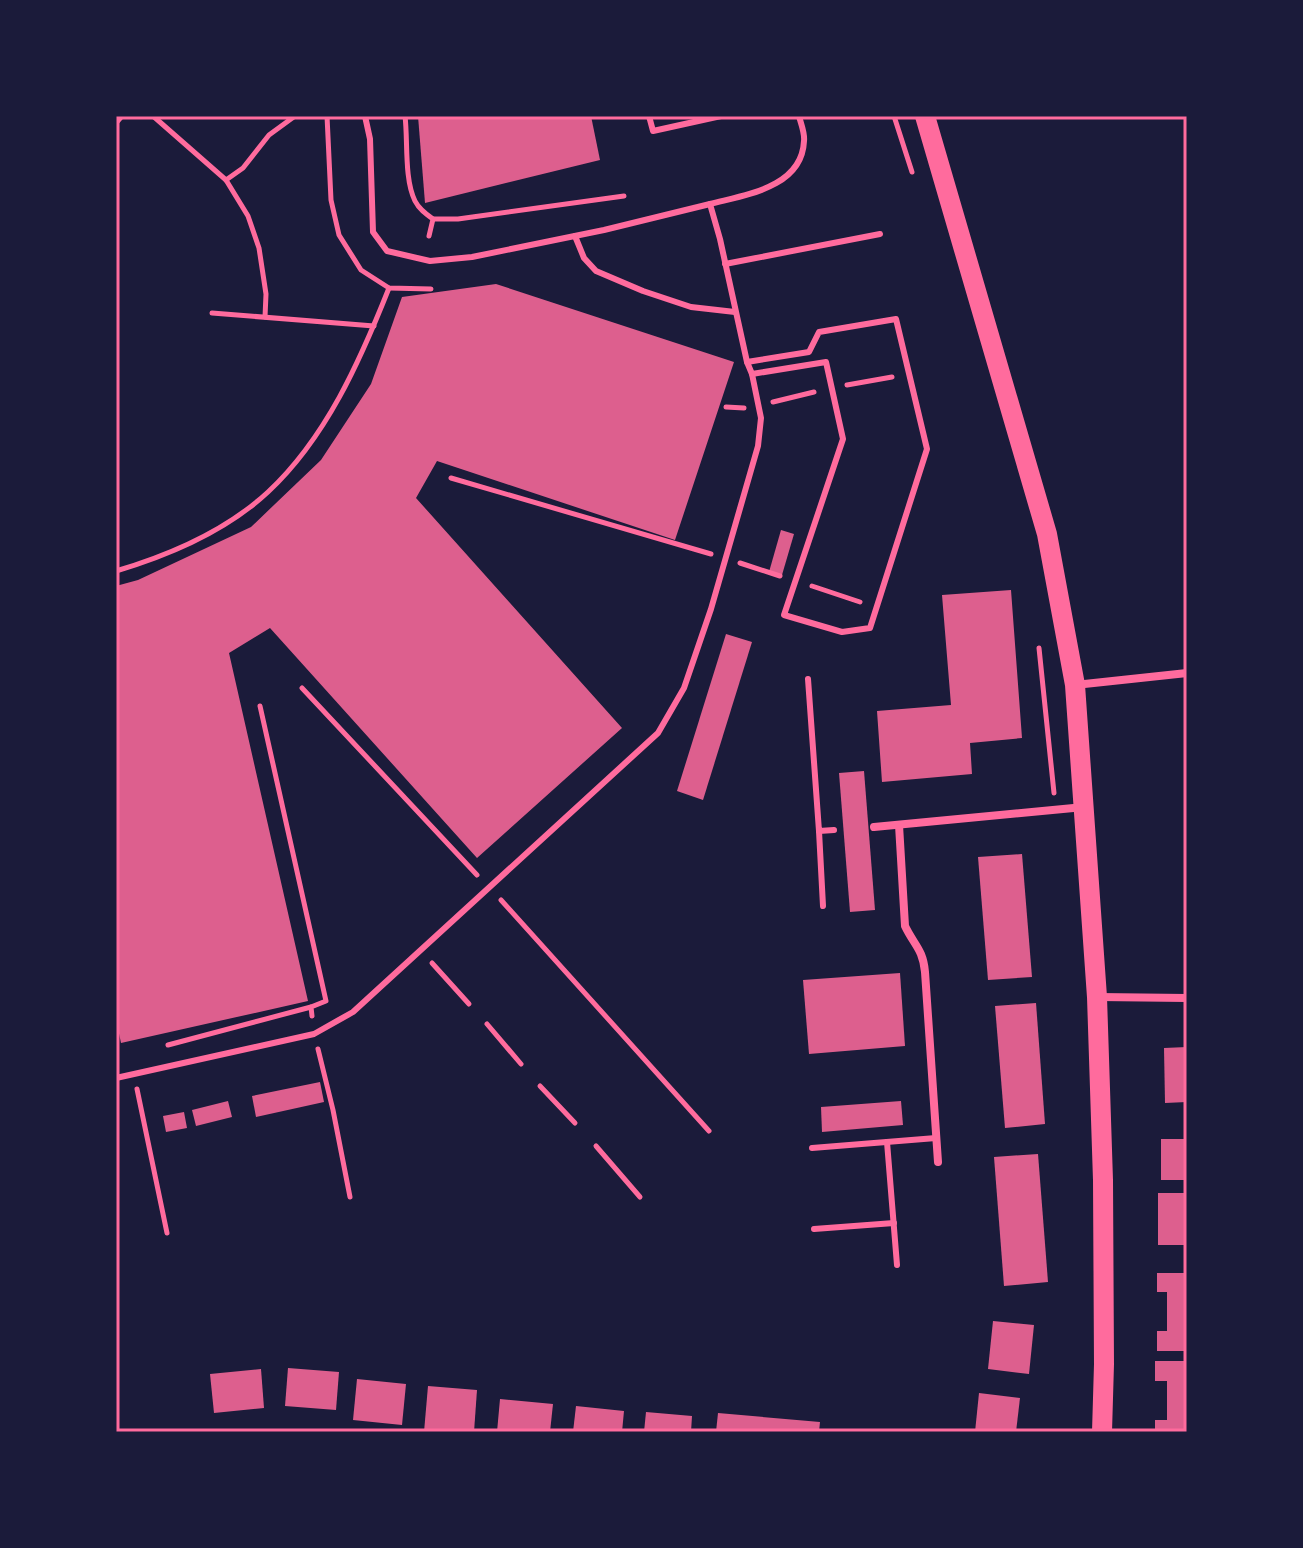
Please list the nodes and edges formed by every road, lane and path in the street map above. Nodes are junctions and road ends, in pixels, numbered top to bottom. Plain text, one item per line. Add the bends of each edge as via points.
1 (122, 116) edge
2 (153, 116) edge
3 (295, 116) edge
4 (365, 116) edge
5 (405, 116) edge
6 (649, 116) edge
7 (721, 116) edge
8 (799, 116) edge
9 (894, 116) edge
10 (925, 116) edge
11 (116, 123) edge
12 (913, 175) dead end
13 (226, 180) junction
14 (624, 196) dead end
15 (710, 204) junction
16 (433, 219) junction
17 (880, 234) dead end
18 (429, 236) dead end
19 (575, 236) junction
20 (725, 264) junction
21 (389, 288) dead end
22 (735, 312) junction
23 (212, 313) dead end
24 (265, 317) junction
25 (374, 326) junction
26 (747, 362) junction
27 (752, 374) junction
28 (451, 478) dead end
29 (725, 559) junction
30 (116, 571) edge
31 (796, 580) junction
32 (877, 608) junction
33 (1038, 638) dead end
34 (1187, 673) edge
35 (808, 679) dead end
36 (1075, 685) junction
37 (302, 688) dead end
38 (260, 706) dead end
39 (1084, 807) junction
40 (1056, 810) junction
41 (899, 825) junction
42 (874, 827) dead end
43 (834, 830) dead end
44 (819, 831) junction
45 (488, 887) junction
46 (823, 906) dead end
47 (432, 962) dead end
48 (1097, 997) junction
49 (1187, 998) edge
50 (469, 1004) dead end
51 (311, 1007) junction
52 (487, 1024) dead end
53 (314, 1034) junction
54 (161, 1046) dead end
55 (521, 1064) dead end
56 (133, 1073) junction
57 (116, 1078) edge
58 (540, 1086) dead end
59 (575, 1123) dead end
60 (709, 1131) dead end
61 (936, 1138) junction
62 (887, 1142) junction
63 (596, 1146) dead end
64 (812, 1148) dead end
65 (938, 1162) dead end
66 (350, 1197) dead end
67 (640, 1197) dead end
68 (894, 1223) junction
69 (814, 1229) dead end
70 (167, 1233) dead end
71 (897, 1265) dead end
72 (1102, 1432) edge

1 - 11 path
2 - 13 path
3 - 13 path
4 - 19 lane via 373,232 387,251 430,261
5 - 16 path via 413,198
6 - 7 lane via 653,131
8 - 15 lane via 805,140 789,175 764,190
9 - 12 path
10 - 36 main road via 1047,534
13 - 24 path via 248,216 259,248
14 - 16 path
15 - 19 lane
15 - 20 lane
16 - 18 path
17 - 20 lane
19 - 22 lane via 596,271 691,307
20 - 22 lane
21 - 25 path
22 - 26 lane
23 - 24 path
24 - 25 path
25 - 30 path via 336,404 304,452 267,493 225,525 182,548
26 - 27 lane
26 - 32 lane via 809,352 819,332 896,319 927,449
27 - 29 lane via 761,418 758,446
27 - 31 lane via 826,362 843,439
28 - 29 path
29 - 31 path
29 - 45 lane via 684,688 658,733
31 - 32 path
31 - 32 lane via 784,615 842,632 870,628
33 - 40 path
34 - 36 street
35 - 44 lane
36 - 39 main road
37 - 45 path
38 - 51 path via 326,1001
39 - 40 street
39 - 48 main road
40 - 41 street
41 - 42 street
41 - 61 street via 905,926 923,954
43 - 44 lane
44 - 46 lane
45 - 53 lane via 353,1012
45 - 60 path
47 - 50 path
48 - 49 street
48 - 72 main road
51 - 53 path
51 - 54 path
52 - 55 path
53 - 56 lane
53 - 66 path
56 - 57 lane
56 - 70 path
58 - 59 path
61 - 62 lane
61 - 65 street
62 - 64 lane
62 - 68 lane
63 - 67 path
68 - 69 lane
68 - 71 lane

